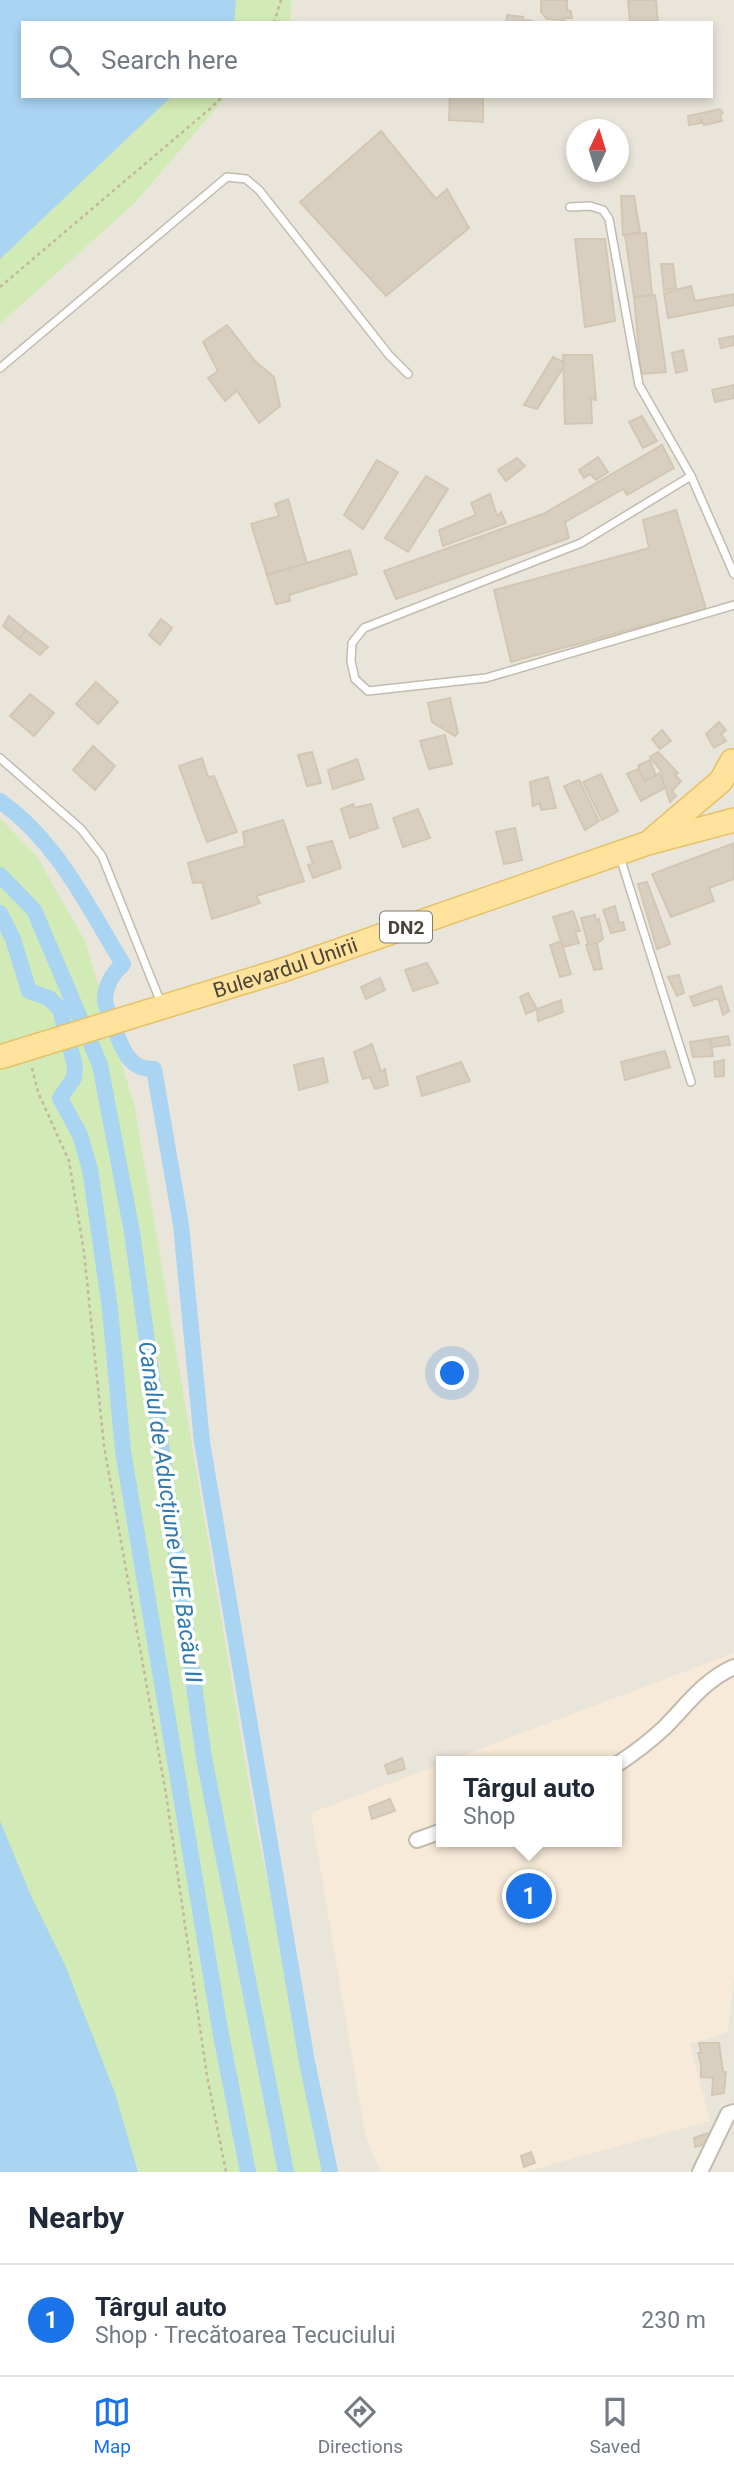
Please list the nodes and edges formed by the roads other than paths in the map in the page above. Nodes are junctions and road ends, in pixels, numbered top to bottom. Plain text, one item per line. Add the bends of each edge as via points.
1 (570, 207) dead end
2 (0, 368) edge
3 (408, 374) dead end
4 (691, 477) junction
5 (734, 573) edge
6 (734, 605) edge
7 (0, 758) edge
8 (733, 763) edge
9 (734, 820) edge
10 (648, 843) junction
11 (619, 853) junction
12 (162, 1007) junction
13 (0, 1057) edge
14 (691, 1082) dead end
15 (734, 1667) edge
16 (622, 1761) edge
17 (436, 1833) edge
18 (416, 1840) dead end
19 (734, 2112) edge
20 (700, 2172) edge

1 - 4 lane via 590,206 603,210 609,219 639,385
2 - 3 lane via 227,177 246,179 259,190
4 - 5 lane
4 - 6 lane via 581,543 364,628 352,643 355,679 368,691 389,691 486,678
7 - 12 lane via 81,829 102,856
8 - 10 main road, Bulevardul Unirii / DN2 via 721,781
9 - 10 main road, Bulevardul Unirii / DN2
10 - 11 main road, Bulevardul Unirii / DN2
11 - 12 main road, Bulevardul Unirii / DN2 via 283,970
11 - 14 lane
12 - 13 main road, Bulevardul Unirii / DN2
15 - 16 street via 719,1673
17 - 18 street
19 - 20 street via 722,2124

